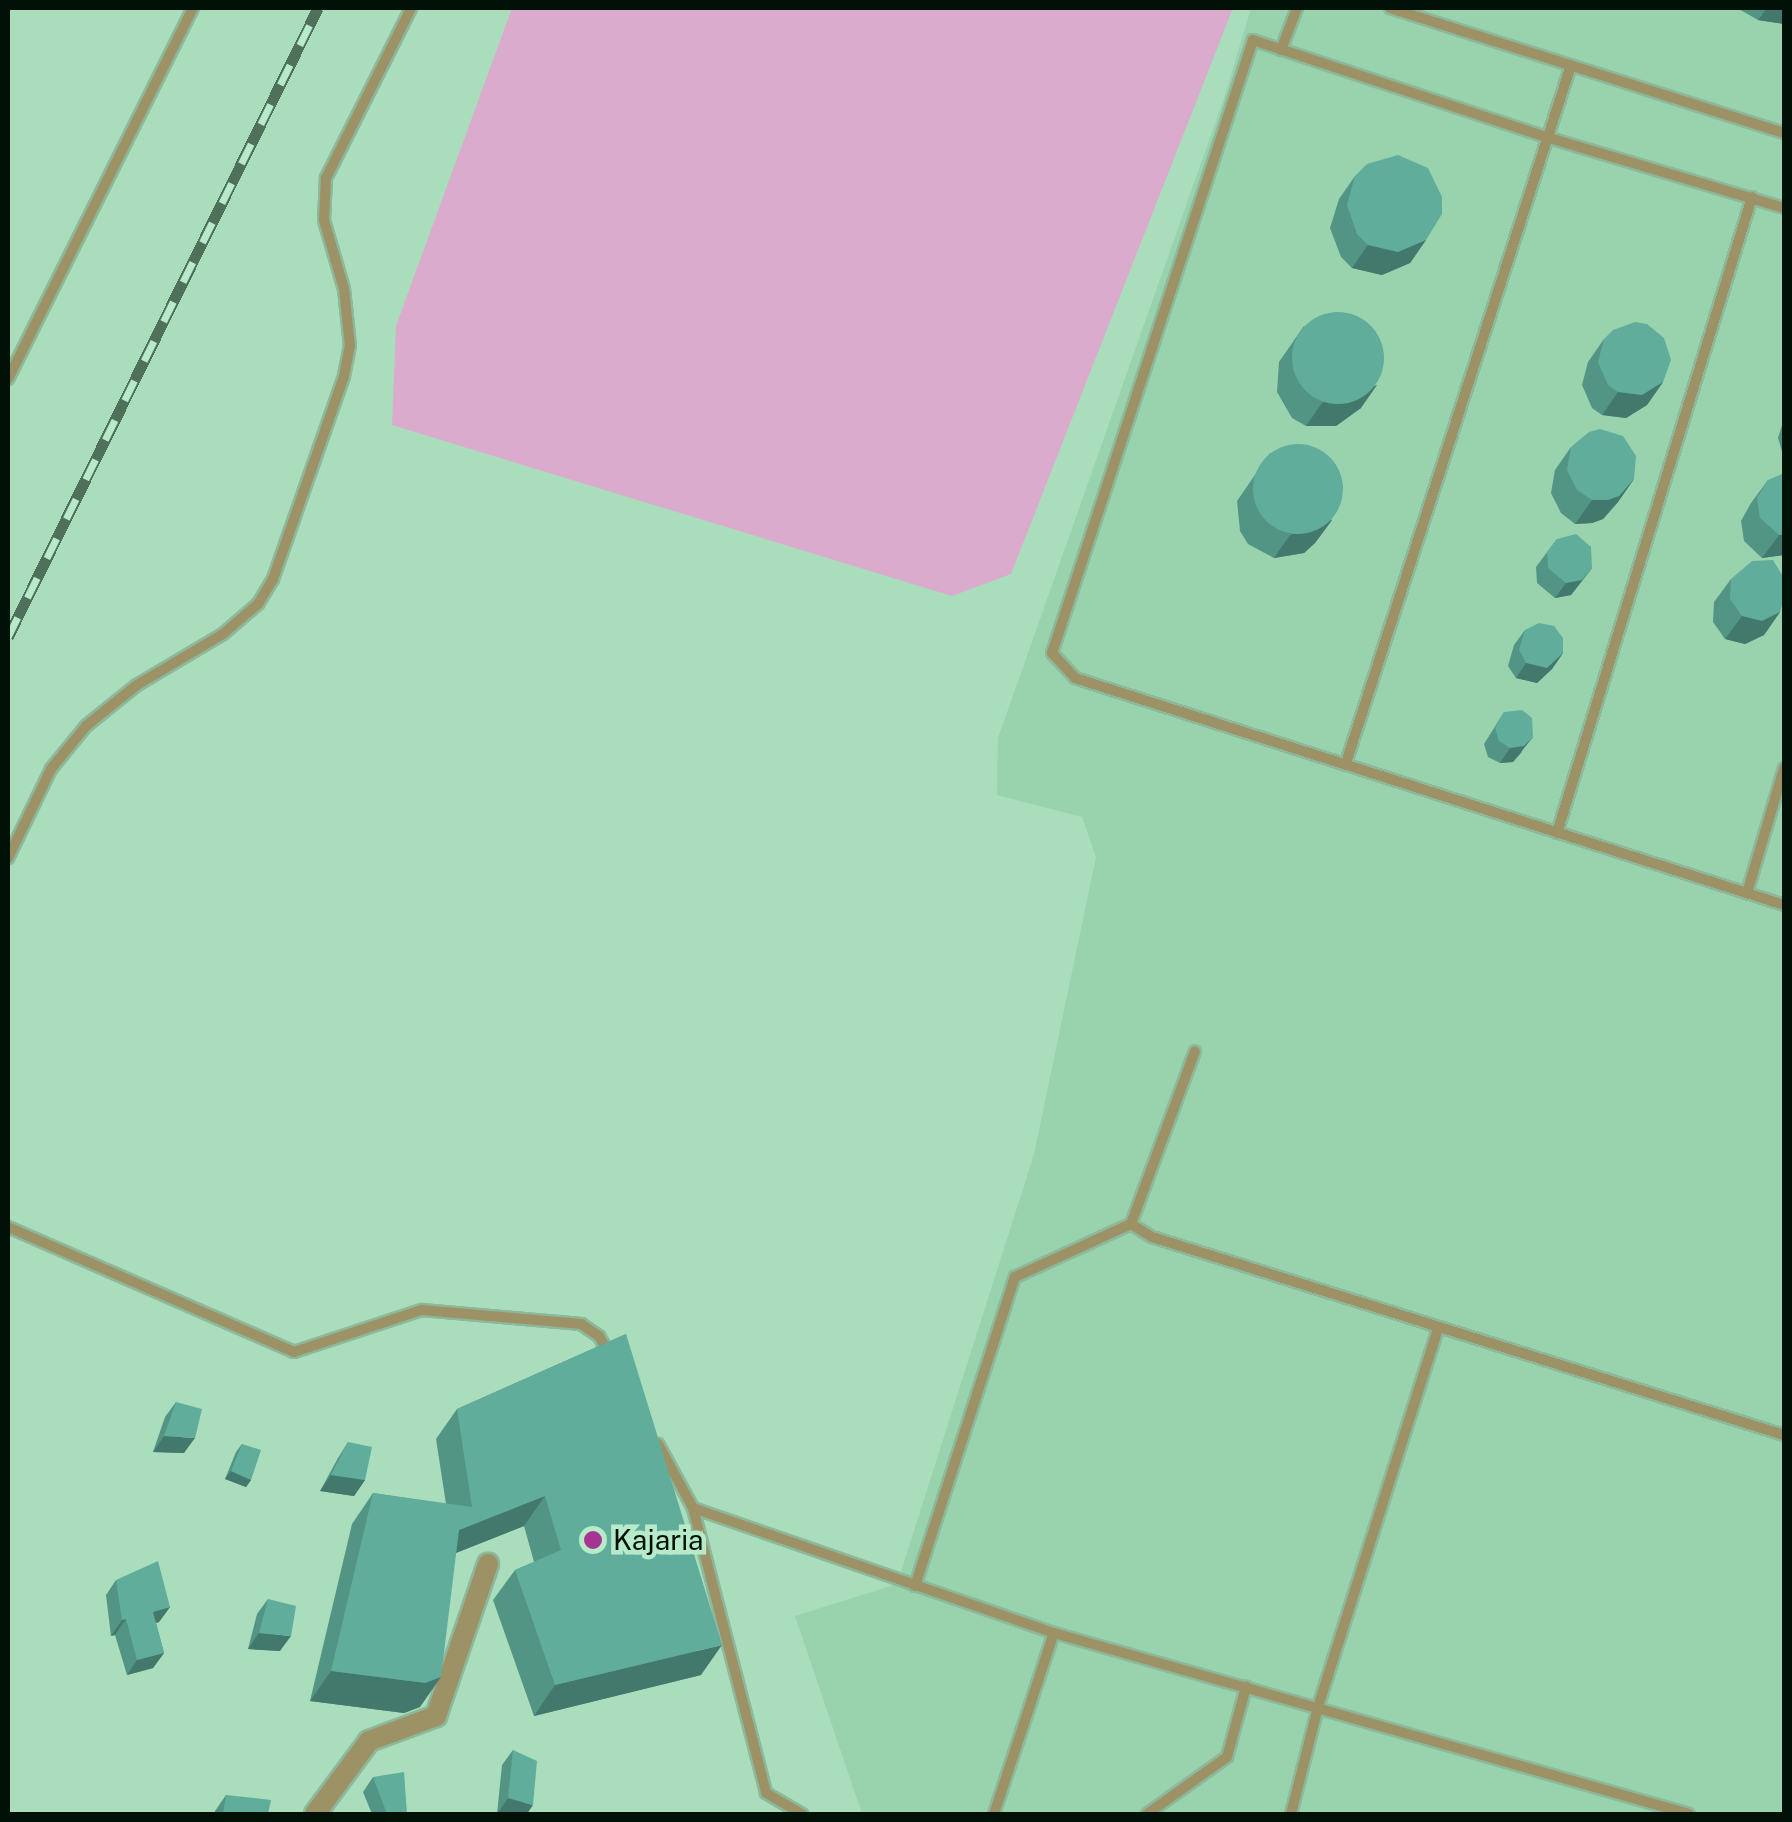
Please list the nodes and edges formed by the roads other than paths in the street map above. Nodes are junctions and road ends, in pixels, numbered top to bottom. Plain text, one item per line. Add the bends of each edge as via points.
1 (192, 8) edge
2 (411, 8) edge
3 (1297, 8) edge
4 (1390, 8) edge
5 (1282, 50) junction
6 (1570, 66) junction
7 (1784, 133) edge
8 (1546, 138) junction
9 (1752, 197) junction
10 (1784, 208) edge
11 (8, 379) edge
12 (1346, 763) junction
13 (1784, 768) edge
14 (1558, 833) junction
15 (8, 858) edge
16 (1746, 892) junction
17 (1784, 904) edge
18 (1194, 1051) dead end
19 (1131, 1224) junction
20 (8, 1227) edge
21 (1438, 1328) junction
22 (618, 1371) edge
23 (1784, 1435) edge
24 (656, 1440) edge
25 (693, 1508) junction
26 (488, 1564) dead end
27 (915, 1586) junction
28 (1054, 1633) junction
29 (1246, 1687) junction
30 (1318, 1707) junction
31 (316, 1814) edge
32 (802, 1814) edge
33 (994, 1814) edge
34 (1147, 1814) edge
35 (1291, 1814) edge
36 (1689, 1814) edge

1 - 11 lane
2 - 15 lane via 326,178 324,220 344,290 350,346 273,580 258,604 223,634 137,685 86,726 51,769
3 - 5 lane
4 - 6 lane
5 - 8 lane
5 - 12 lane via 1253,40 1052,653 1075,678
6 - 7 lane
6 - 8 lane
8 - 9 lane
8 - 12 lane
9 - 10 lane
9 - 14 lane
12 - 14 lane
13 - 16 lane
14 - 16 lane
16 - 17 lane
18 - 19 lane
19 - 21 lane via 1152,1237
19 - 27 lane via 1014,1277
20 - 22 lane via 294,1352 422,1310 581,1324 600,1336
21 - 23 lane
21 - 30 lane
24 - 25 lane
25 - 27 lane
25 - 32 lane via 766,1793
26 - 31 street via 436,1716 368,1741
27 - 28 lane
28 - 29 lane
28 - 33 lane
29 - 30 lane
29 - 34 lane via 1227,1757
30 - 35 lane
30 - 36 lane

